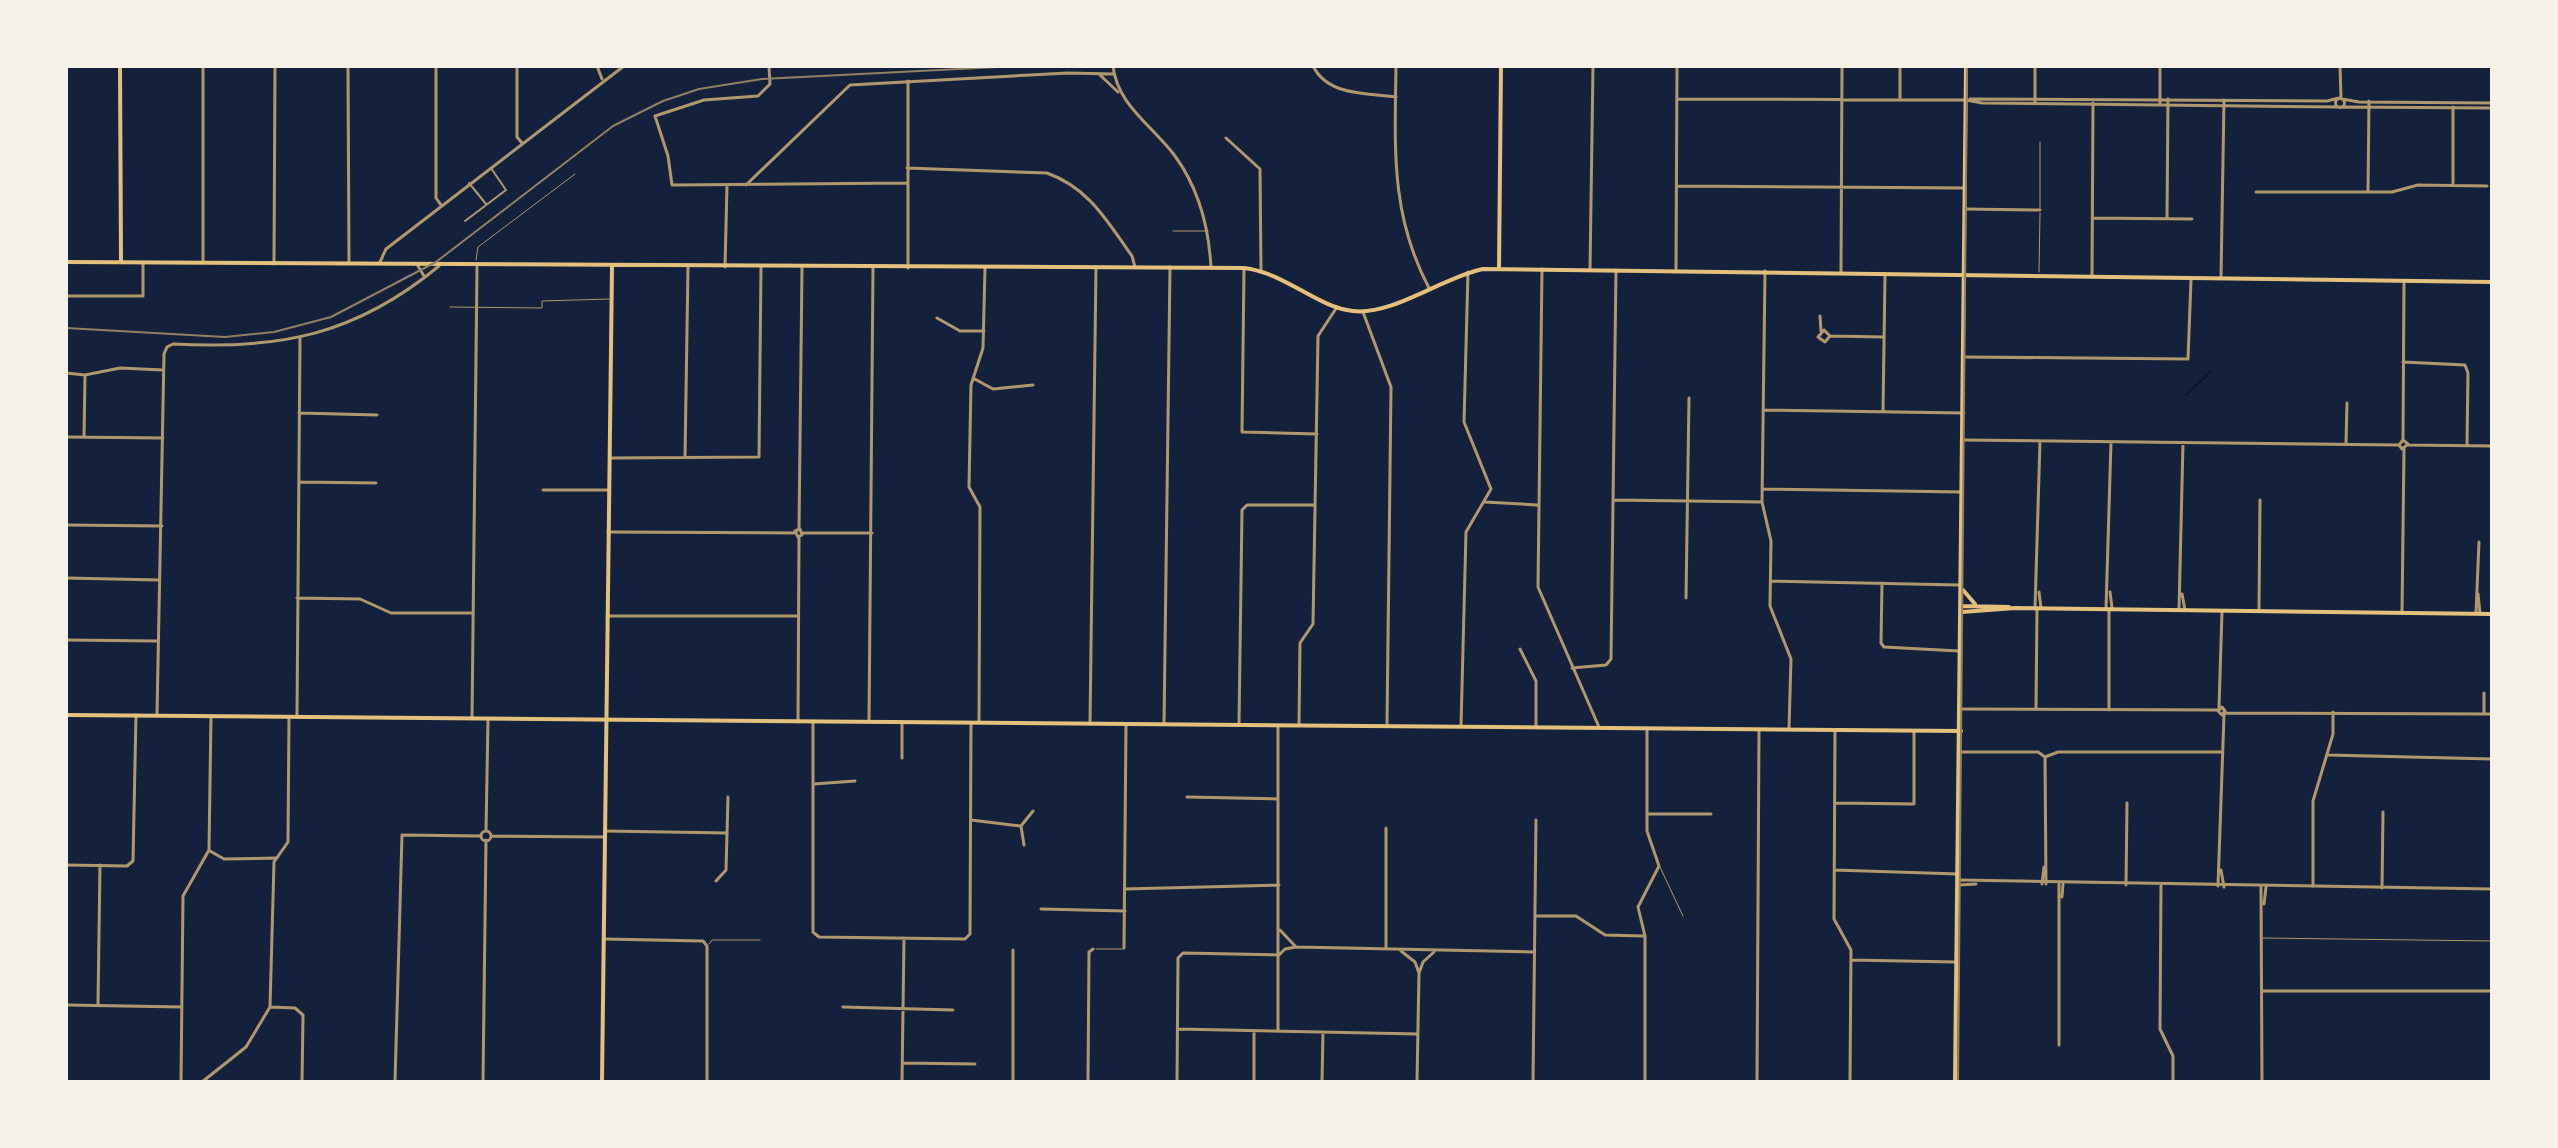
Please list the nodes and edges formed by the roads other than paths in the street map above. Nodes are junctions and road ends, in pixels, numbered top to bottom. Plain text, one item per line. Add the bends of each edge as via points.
1 (120, 66) edge
2 (203, 66) edge
3 (275, 66) edge
4 (348, 66) edge
5 (436, 66) edge
6 (517, 66) edge
7 (597, 66) edge
8 (624, 66) edge
9 (769, 66) edge
10 (1113, 66) edge
11 (1313, 66) edge
12 (1396, 66) edge
13 (1501, 66) edge
14 (1593, 66) edge
15 (1677, 66) edge
16 (1842, 66) edge
17 (1900, 66) edge
18 (1966, 66) edge
19 (2035, 66) edge
20 (2160, 66) edge
21 (2340, 66) edge
22 (1113, 74) junction
23 (1100, 75) junction
24 (602, 79) junction
25 (908, 81) junction
26 (1118, 92) junction
27 (1396, 97) junction
28 (2341, 98) junction
29 (1677, 99) junction
30 (1842, 100) junction
31 (1900, 100) junction
32 (1966, 100) junction
33 (2035, 101) junction
34 (2093, 101) junction
35 (2160, 102) junction
36 (2168, 102) junction
37 (2224, 102) junction
38 (2296, 103) junction
39 (2369, 104) junction
40 (2453, 105) junction
41 (2492, 106) edge
42 (2340, 107) junction
43 (1226, 138) dead end
44 (2040, 142) dead end
45 (522, 143) junction
46 (490, 167) junction
47 (907, 168) junction
48 (575, 174) dead end
49 (469, 183) junction
50 (907, 183) junction
51 (2453, 184) junction
52 (727, 185) junction
53 (745, 185) junction
54 (1677, 186) junction
55 (2487, 186) dead end
56 (1842, 188) junction
57 (1966, 188) junction
58 (2368, 191) junction
59 (2256, 192) dead end
60 (441, 205) junction
61 (487, 205) junction
62 (1965, 209) junction
63 (2040, 210) junction
64 (2092, 218) junction
65 (2167, 218) junction
66 (2192, 219) dead end
67 (465, 221) dead end
68 (1173, 231) dead end
69 (1208, 231) junction
70 (66, 262) edge
71 (121, 262) junction
72 (143, 263) junction
73 (203, 263) junction
74 (274, 264) junction
75 (349, 265) junction
76 (380, 265) junction
77 (418, 266) junction
78 (439, 266) junction
79 (477, 267) junction
80 (612, 267) junction
81 (688, 267) junction
82 (725, 267) junction
83 (761, 267) junction
84 (1096, 267) junction
85 (1135, 267) junction
86 (1170, 267) junction
87 (802, 268) junction
88 (873, 268) junction
89 (908, 268) junction
90 (985, 268) junction
91 (1211, 268) junction
92 (1244, 268) junction
93 (1499, 269) junction
94 (1542, 269) junction
95 (1261, 270) junction
96 (1590, 270) junction
97 (1616, 270) junction
98 (1676, 271) junction
99 (1765, 271) junction
100 (1468, 272) junction
101 (1841, 273) junction
102 (1885, 274) junction
103 (1965, 275) junction
104 (2039, 276) junction
105 (2092, 276) junction
106 (2191, 278) junction
107 (2221, 278) junction
108 (423, 280) junction
109 (2404, 281) junction
110 (2492, 282) edge
111 (1429, 288) junction
112 (66, 296) edge
113 (612, 299) junction
114 (450, 307) dead end
115 (476, 307) junction
116 (1337, 307) junction
117 (1363, 312) junction
118 (1820, 316) dead end
119 (937, 318) dead end
120 (984, 331) junction
121 (1821, 331) junction
122 (1830, 336) junction
123 (1884, 337) junction
124 (300, 339) junction
125 (1964, 357) junction
126 (2403, 362) junction
127 (163, 370) junction
128 (66, 373) edge
129 (85, 375) junction
130 (973, 378) junction
131 (1033, 385) dead end
132 (1689, 398) dead end
133 (2347, 403) dead end
134 (1763, 410) junction
135 (1883, 412) junction
136 (299, 413) junction
137 (1964, 413) junction
138 (377, 415) dead end
139 (1317, 434) junction
140 (66, 437) edge
141 (84, 437) junction
142 (163, 438) junction
143 (1963, 440) junction
144 (2403, 440) junction
145 (2040, 441) junction
146 (2111, 442) junction
147 (2183, 443) junction
148 (2346, 444) junction
149 (2399, 445) junction
150 (2467, 445) junction
151 (2492, 446) edge
152 (2406, 447) junction
153 (610, 458) junction
154 (685, 458) junction
155 (299, 482) junction
156 (376, 483) dead end
157 (1762, 489) junction
158 (543, 490) dead end
159 (609, 490) junction
160 (1963, 492) junction
161 (1490, 496) junction
162 (1613, 500) junction
163 (2260, 500) dead end
164 (1688, 501) junction
165 (1485, 502) junction
166 (1762, 502) junction
167 (1315, 505) junction
168 (1500, 505) junction
169 (1539, 505) junction
170 (66, 525) edge
171 (162, 526) junction
172 (608, 532) junction
173 (799, 533) junction
174 (872, 533) junction
175 (2479, 542) dead end
176 (66, 578) edge
177 (159, 580) junction
178 (1771, 581) junction
179 (1882, 583) junction
180 (1962, 586) junction
181 (297, 598) junction
182 (1686, 598) dead end
183 (1977, 605) junction
184 (2015, 608) junction
185 (1962, 609) junction
186 (2038, 609) junction
187 (2109, 610) junction
188 (2182, 610) junction
189 (2222, 611) junction
190 (2259, 611) junction
191 (473, 613) junction
192 (2402, 613) junction
193 (2478, 613) junction
194 (2492, 614) edge
195 (607, 616) junction
196 (798, 616) junction
197 (66, 640) edge
198 (157, 641) junction
199 (1520, 649) dead end
200 (1961, 651) junction
201 (1572, 668) junction
202 (2484, 693) dead end
203 (1961, 709) junction
204 (2036, 709) junction
205 (2109, 710) junction
206 (2222, 711) junction
207 (2333, 712) junction
208 (2484, 714) junction
209 (2492, 714) edge
210 (66, 715) edge
211 (136, 715) junction
212 (157, 715) junction
213 (211, 716) junction
214 (289, 717) junction
215 (297, 717) junction
216 (472, 719) junction
217 (488, 719) junction
218 (606, 720) junction
219 (798, 722) junction
220 (813, 722) junction
221 (869, 722) junction
222 (902, 722) junction
223 (971, 723) junction
224 (979, 723) junction
225 (1090, 724) junction
226 (1126, 724) junction
227 (1164, 724) junction
228 (1239, 724) junction
229 (1278, 725) junction
230 (1299, 725) junction
231 (1387, 725) junction
232 (1461, 726) junction
233 (1536, 727) junction
234 (1596, 727) junction
235 (1647, 728) junction
236 (1759, 729) junction
237 (1789, 729) junction
238 (1835, 730) junction
239 (1914, 731) junction
240 (1961, 731) junction
241 (1960, 752) junction
242 (2221, 752) junction
243 (2326, 755) junction
244 (2045, 757) junction
245 (902, 758) dead end
246 (2492, 759) edge
247 (855, 781) dead end
248 (814, 784) junction
249 (728, 797) dead end
250 (1187, 797) dead end
251 (1278, 799) junction
252 (1835, 803) junction
253 (2127, 803) dead end
254 (1033, 811) dead end
255 (2383, 812) dead end
256 (1647, 814) junction
257 (1711, 814) dead end
258 (971, 820) junction
259 (1536, 820) dead end
260 (1021, 826) junction
261 (1386, 828) dead end
262 (486, 831) junction
263 (727, 833) junction
264 (605, 834) junction
265 (481, 836) junction
266 (491, 836) junction
267 (486, 840) junction
268 (1024, 845) dead end
269 (209, 850) junction
270 (276, 858) junction
271 (66, 865) edge
272 (100, 865) junction
273 (1659, 865) junction
274 (2221, 866) junction
275 (1834, 870) junction
276 (1959, 877) junction
277 (716, 881) dead end
278 (2044, 884) junction
279 (2061, 884) junction
280 (1279, 885) junction
281 (2126, 885) junction
282 (2161, 886) junction
283 (2218, 886) junction
284 (2224, 887) junction
285 (2264, 887) junction
286 (2313, 887) junction
287 (2382, 888) junction
288 (1125, 889) junction
289 (2492, 889) edge
290 (1041, 909) dead end
291 (1125, 911) junction
292 (1535, 916) junction
293 (1683, 916) dead end
294 (1279, 928) junction
295 (1645, 936) junction
296 (904, 938) junction
297 (2263, 938) junction
298 (604, 939) junction
299 (760, 940) dead end
300 (2492, 941) edge
301 (707, 946) junction
302 (1296, 947) junction
303 (1124, 948) joint
304 (1093, 949) joint
305 (1386, 949) junction
306 (1013, 950) dead end
307 (1399, 950) junction
308 (1438, 950) junction
309 (1534, 952) junction
310 (1279, 955) junction
311 (1851, 960) junction
312 (1958, 962) junction
313 (1419, 973) junction
314 (2263, 991) junction
315 (2492, 991) edge
316 (67, 1005) edge
317 (98, 1005) junction
318 (182, 1007) junction
319 (270, 1007) junction
320 (843, 1007) dead end
321 (903, 1009) junction
322 (953, 1010) dead end
323 (1177, 1029) junction
324 (1254, 1031) junction
325 (1278, 1031) junction
326 (1323, 1032) junction
327 (1418, 1034) junction
328 (2059, 1045) dead end
329 (903, 1063) junction
330 (975, 1064) dead end
331 (181, 1082) edge
332 (202, 1082) edge
333 (302, 1082) edge
334 (395, 1082) edge
335 (483, 1082) edge
336 (602, 1082) edge
337 (707, 1082) edge
338 (902, 1082) edge
339 (1013, 1082) edge
340 (1088, 1082) edge
341 (1177, 1082) edge
342 (1254, 1082) edge
343 (1322, 1082) edge
344 (1417, 1082) edge
345 (1533, 1082) edge
346 (1645, 1082) edge
347 (1757, 1082) edge
348 (1850, 1082) edge
349 (1957, 1082) edge
350 (2173, 1082) edge
351 (2262, 1082) edge

1 - 71 main road
2 - 73 street
3 - 74 street
4 - 75 street
5 - 60 street via 436,198
6 - 45 street via 517,137
7 - 24 street
8 - 24 street
9 - 52 street via 770,84 758,96 704,100 655,116 672,185
10 - 22 street
11 - 27 street via 1320,78 1338,89
12 - 27 street
13 - 93 main road
14 - 96 street
15 - 29 street
16 - 30 street
17 - 31 street
18 - 32 main road
19 - 33 street
20 - 35 street
21 - 28 street
22 - 23 street
22 - 26 street
23 - 25 street
23 - 26 street
24 - 45 street
25 - 47 street
25 - 53 street via 850,85
26 - 69 street via 1177,158
27 - 111 street via 1397,197 1407,241
28 - 38 street
28 - 39 street
28 - 42 street via 2345,103
29 - 30 street
29 - 54 street
30 - 31 street
30 - 56 street
31 - 32 street
32 - 33 street
32 - 57 main road
33 - 34 street
34 - 35 street
34 - 64 street
35 - 36 street
36 - 37 street
36 - 65 street
37 - 38 street
37 - 107 street
38 - 42 street
39 - 40 street
39 - 42 street
39 - 58 street
40 - 41 street
40 - 51 street
43 - 95 street via 1260,169
44 - 63 lane
45 - 46 street
46 - 49 street
46 - 61 street via 506,190
47 - 50 street
47 - 85 street via 1047,173 1065,180 1092,200
48 - 79 lane via 478,247
49 - 60 street
49 - 61 street
50 - 53 street
50 - 89 street
51 - 55 street
51 - 58 street
52 - 53 street
52 - 82 street
54 - 56 street
54 - 98 street
56 - 57 street
56 - 101 street
57 - 62 main road
58 - 59 street
60 - 76 street via 386,249
61 - 67 street
62 - 63 street
62 - 103 main road
63 - 104 lane
64 - 65 street
64 - 105 street
65 - 66 street
68 - 69 lane
69 - 91 street
70 - 71 main road
71 - 72 main road
72 - 73 main road
72 - 112 street via 143,296
73 - 74 main road
74 - 75 main road
75 - 76 main road
76 - 77 main road
77 - 78 main road
77 - 108 street
78 - 79 main road
78 - 108 street
79 - 80 main road
79 - 115 street
80 - 81 main road
80 - 113 main road
81 - 82 main road
81 - 154 street
82 - 83 main road
83 - 87 main road
83 - 154 street via 759,457
84 - 85 main road
84 - 90 main road
84 - 225 street
85 - 86 main road
86 - 91 main road
86 - 227 street
87 - 88 main road
87 - 173 street
88 - 89 main road
88 - 174 street
89 - 90 main road
90 - 120 street
91 - 92 main road
92 - 95 main road
92 - 139 street via 1242,432
93 - 94 main road
93 - 100 main road
94 - 96 main road
94 - 169 street
95 - 116 main road
96 - 97 main road
97 - 98 main road
97 - 162 street
98 - 99 main road
99 - 101 main road
99 - 134 street
100 - 111 main road
100 - 161 street via 1464,422
101 - 102 main road
102 - 103 main road
102 - 123 street
103 - 104 main road
103 - 125 main road
104 - 105 main road
105 - 106 main road
106 - 107 main road
106 - 125 street via 2188,359
107 - 109 main road
108 - 124 street via 356,320
109 - 110 main road
109 - 126 street
111 - 117 main road
113 - 115 lane via 542,301 542,308
113 - 153 main road
114 - 115 lane
115 - 191 street
116 - 117 main road
116 - 139 street via 1318,336
117 - 231 street via 1391,387
118 - 121 street
119 - 120 street via 960,331
120 - 130 street
121 - 122 street
121 - 122 street via 1821,342
122 - 123 street
123 - 135 street
124 - 127 street via 247,346 173,344 164,354
124 - 136 street
125 - 137 main road
126 - 144 street
126 - 150 street via 2465,365
127 - 129 street via 120,368
127 - 142 street
128 - 129 street
129 - 141 street
130 - 131 street via 993,389
130 - 224 street via 969,487 980,507
132 - 164 street
133 - 148 street
134 - 135 street
134 - 157 street
135 - 137 street
136 - 138 street
136 - 155 street
137 - 143 main road
139 - 167 street
140 - 141 street
141 - 142 street
142 - 171 street
143 - 145 street
143 - 160 main road
144 - 149 street
144 - 152 street
145 - 146 street
145 - 186 street
146 - 147 street
146 - 187 street
147 - 148 street
147 - 188 street
148 - 149 street
149 - 152 street
150 - 151 street
150 - 152 street
152 - 192 street
153 - 154 street
153 - 159 main road
155 - 156 street
155 - 181 street
157 - 160 street
157 - 166 street
158 - 159 street
159 - 172 main road
160 - 180 main road
161 - 165 street
161 - 168 street
162 - 164 street
162 - 201 street via 1611,659 1606,665
163 - 190 street
164 - 166 street
164 - 182 street
165 - 168 street
165 - 232 street via 1466,532
166 - 178 street via 1771,541
167 - 228 street via 1247,505 1242,510
167 - 230 street via 1313,624 1300,643
168 - 169 street
169 - 201 street via 1540,598
170 - 171 street
171 - 177 street
172 - 173 street
172 - 195 main road
173 - 174 street
173 - 196 street
174 - 221 street
175 - 193 street
176 - 177 street
177 - 198 street
178 - 179 street
178 - 237 street via 1770,606 1791,659
179 - 180 street
179 - 200 street via 1884,647
180 - 183 main road
180 - 185 main road
181 - 191 street via 360,599 391,613
181 - 215 street
183 - 184 main road
183 - 185 main road
184 - 185 main road
184 - 186 main road
185 - 200 main road
186 - 187 main road
186 - 204 street
187 - 188 main road
187 - 205 street
188 - 189 main road
189 - 190 main road
189 - 206 street
190 - 192 main road
191 - 216 street
192 - 193 main road
193 - 194 main road
195 - 196 street
195 - 218 main road
196 - 219 street
197 - 198 street
198 - 212 street
199 - 233 street via 1536,681
200 - 203 main road
201 - 234 street
202 - 208 street
203 - 204 street
203 - 240 main road
204 - 205 street
205 - 206 street
206 - 207 street
206 - 242 street
207 - 208 street
207 - 243 street
208 - 209 street
210 - 211 main road
211 - 212 main road
211 - 272 street via 133,861 127,866
212 - 213 main road
213 - 214 main road
213 - 269 street
214 - 215 main road
214 - 270 street via 288,842
215 - 216 main road
216 - 217 main road
217 - 218 main road
217 - 262 street
218 - 219 main road
218 - 264 main road
219 - 220 main road
220 - 221 main road
220 - 248 street
221 - 222 main road
222 - 223 main road
222 - 245 street
223 - 224 main road
223 - 258 street
224 - 225 main road
225 - 226 main road
226 - 227 main road
226 - 288 street
227 - 228 main road
228 - 229 main road
229 - 230 main road
229 - 251 street
230 - 231 main road
231 - 232 main road
232 - 233 main road
233 - 234 main road
234 - 235 main road
235 - 236 main road
235 - 256 street
236 - 237 main road
236 - 347 street
237 - 238 main road
238 - 239 main road
238 - 252 street
239 - 240 main road
239 - 252 street via 1914,804
240 - 241 main road
241 - 244 street via 2038,752
241 - 276 main road
242 - 244 street via 2058,752
242 - 274 street
243 - 246 street
243 - 286 street via 2313,799
244 - 278 street
247 - 248 street
248 - 296 street via 813,932 819,937
249 - 263 street
250 - 251 street
251 - 280 street
252 - 275 street
253 - 281 street
254 - 260 street
255 - 287 street
256 - 257 street
256 - 273 street via 1647,834
258 - 260 street
258 - 296 street via 969,937
259 - 292 street
260 - 268 street
261 - 305 street
262 - 265 street
262 - 266 street
263 - 264 street
263 - 277 street via 726,870
264 - 266 street
264 - 298 main road
265 - 267 street
265 - 334 street via 402,835
266 - 267 street
267 - 335 street
269 - 270 street via 224,859
269 - 318 street via 183,896
270 - 319 street
271 - 272 street
272 - 317 street
273 - 293 lane
273 - 295 street via 1638,909
274 - 283 street
274 - 284 street
275 - 276 street via 1943,871
275 - 311 street via 1834,919
276 - 278 street via 1980,883
276 - 312 main road
278 - 279 street
279 - 281 street
279 - 328 street
280 - 288 street
280 - 294 street
281 - 282 street
282 - 283 street
282 - 350 street via 2160,1029 2173,1056
283 - 284 street
284 - 285 street
285 - 286 street
285 - 297 street
286 - 287 street
287 - 289 street
288 - 291 street
290 - 291 street
291 - 303 street
292 - 295 street via 1576,916 1605,935
292 - 309 street
294 - 302 street
294 - 310 street
295 - 346 street
296 - 321 street
297 - 300 lane
297 - 314 street
298 - 301 street via 703,941
298 - 336 main road
299 - 301 lane via 712,940
301 - 337 street
302 - 305 street
302 - 310 street
303 - 304 lane
304 - 340 street
305 - 307 street
306 - 339 street
307 - 308 street
307 - 313 street via 1415,962
308 - 309 street
308 - 313 street via 1428,955
309 - 345 street
310 - 323 street via 1179,955
310 - 325 street
311 - 312 street
311 - 348 street
312 - 349 main road
313 - 327 street
314 - 315 street
314 - 351 street
316 - 317 street
317 - 318 street
318 - 331 street
319 - 332 street via 246,1047
319 - 333 street via 295,1008 303,1015
320 - 321 street
321 - 322 street
321 - 329 street
323 - 324 street
323 - 341 street
324 - 325 street
324 - 342 street
325 - 326 street
326 - 327 street
326 - 343 street
327 - 344 street
329 - 330 street
329 - 338 street

